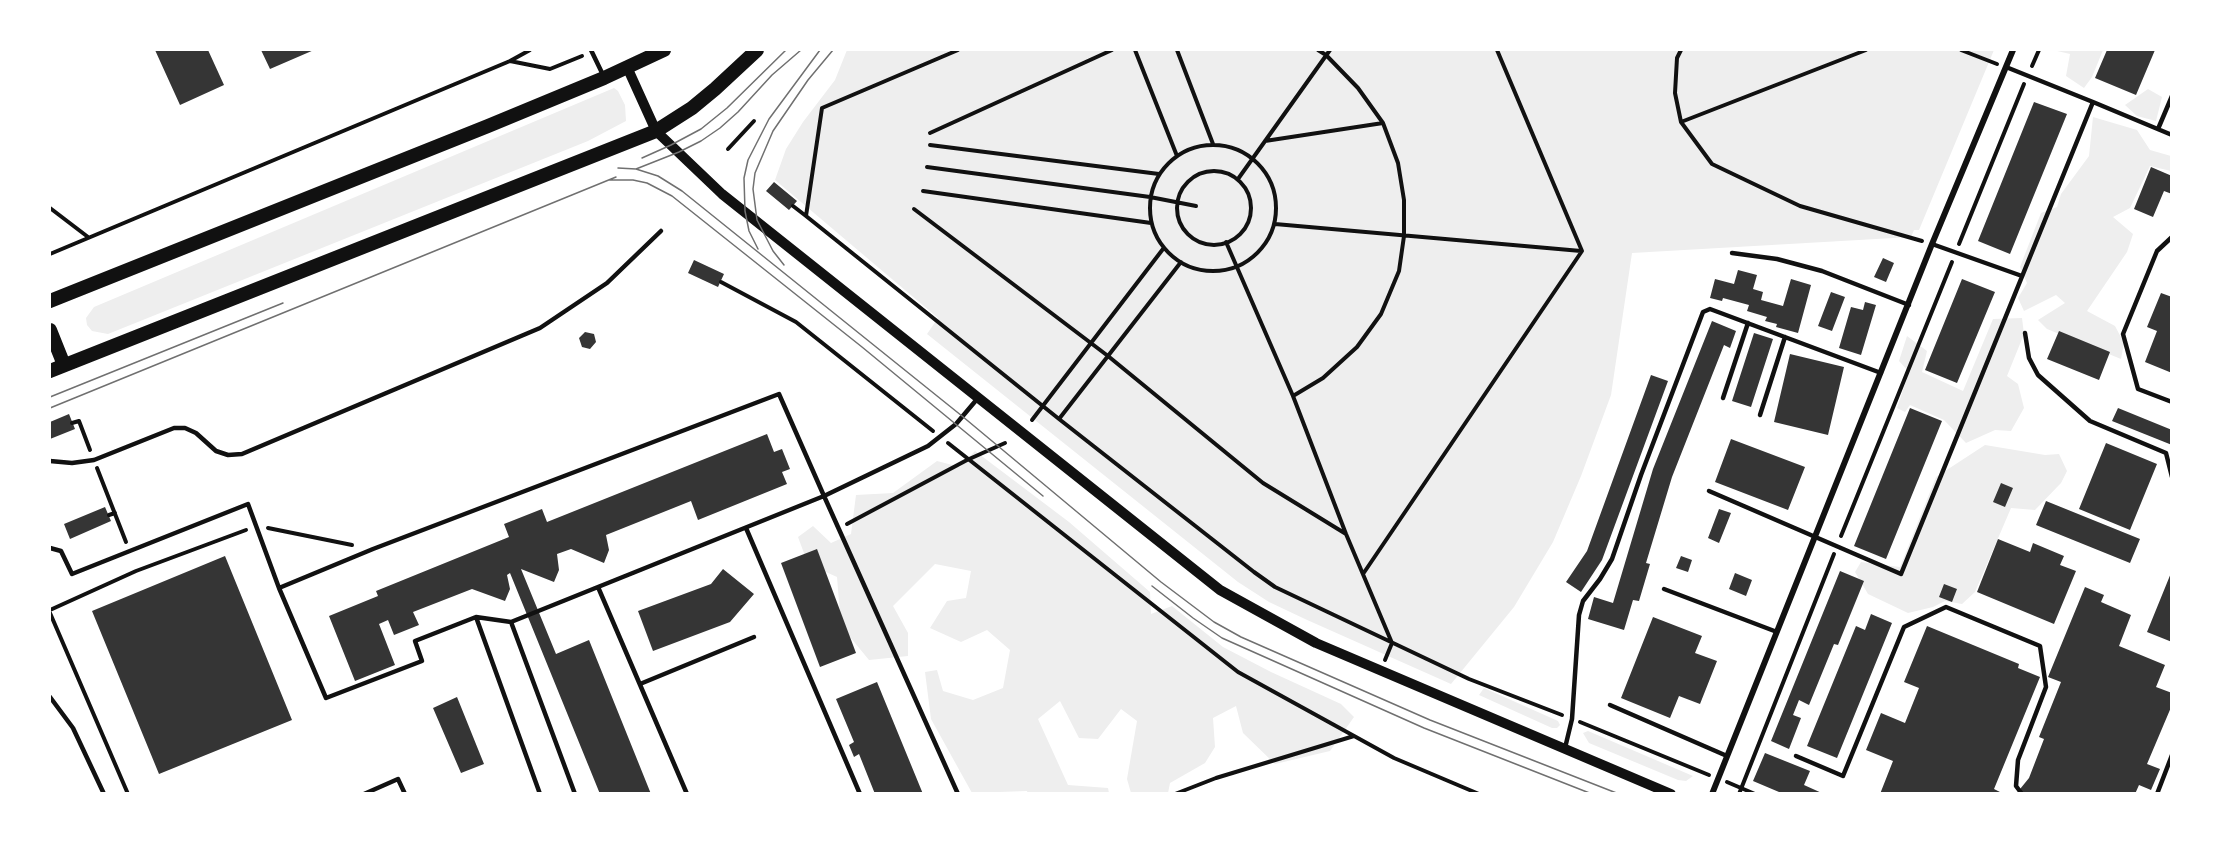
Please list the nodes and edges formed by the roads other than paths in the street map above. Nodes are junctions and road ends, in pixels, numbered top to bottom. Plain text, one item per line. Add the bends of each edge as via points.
1 (664, 50) edge
2 (757, 50) edge
3 (2013, 50) edge
4 (592, 51) edge
5 (627, 67) junction
6 (2006, 67) junction
7 (604, 78) junction
8 (2172, 96) edge
9 (2093, 102) junction
10 (2158, 129) junction
11 (656, 131) junction
12 (2172, 135) edge
13 (661, 231) dead end
14 (2172, 237) edge
15 (1932, 244) junction
16 (1732, 253) dead end
17 (2022, 276) junction
18 (50, 300) edge
19 (1909, 305) junction
20 (1748, 323) junction
21 (50, 330) edge
22 (2025, 333) dead end
23 (1785, 337) junction
24 (64, 365) junction
25 (50, 371) edge
26 (1881, 373) junction
27 (978, 398) junction
28 (1723, 398) dead end
29 (2172, 402) edge
30 (1760, 415) dead end
31 (50, 461) edge
32 (2172, 477) edge
33 (1709, 491) dead end
34 (824, 496) junction
35 (746, 528) junction
36 (1815, 537) junction
37 (50, 548) edge
38 (598, 587) junction
39 (279, 588) junction
40 (1664, 589) dead end
41 (476, 617) junction
42 (511, 622) junction
43 (1777, 632) junction
44 (754, 637) dead end
45 (640, 684) junction
46 (50, 697) edge
47 (1610, 705) dead end
48 (1566, 748) junction
49 (2172, 754) edge
50 (1727, 756) junction
51 (1796, 756) dead end
52 (1662, 791) edge
53 (104, 794) edge
54 (364, 794) edge
55 (405, 794) edge
56 (540, 794) edge
57 (575, 794) edge
58 (687, 794) edge
59 (860, 794) edge
60 (958, 794) edge
61 (1671, 794) edge
62 (1712, 794) edge
63 (2022, 794) edge
64 (2157, 794) edge

1 - 5 main road
2 - 11 main road via 716,89
3 - 6 street
4 - 7 lane
5 - 7 main road
5 - 11 street
6 - 9 lane
6 - 15 street
7 - 18 main road
8 - 10 lane
9 - 10 lane
9 - 17 lane
10 - 12 lane
11 - 24 main road
11 - 27 street via 722,194
13 - 31 lane via 607,283 540,328 242,454 216,451 196,433 174,428 94,460
14 - 29 lane via 2157,251 2123,334 2138,389
15 - 17 lane
15 - 19 street
16 - 19 lane via 1822,271
17 - 36 lane via 1901,574
19 - 26 street
20 - 23 lane
20 - 28 lane
20 - 48 lane via 1710,309 1703,312 1612,559 1583,601
21 - 24 main road
22 - 32 lane via 2029,358 2038,375 2091,421 2166,453
23 - 26 lane
23 - 30 lane
24 - 25 main road
26 - 36 street
27 - 34 lane via 928,446
27 - 48 street via 1220,590 1316,643
33 - 36 lane
34 - 35 lane
34 - 39 lane via 779,394
34 - 60 lane
35 - 38 lane
35 - 59 lane
36 - 43 street
37 - 39 lane via 61,551 72,574 248,504
38 - 42 lane
38 - 45 lane
39 - 41 lane via 326,698 422,661 415,640
40 - 43 lane
41 - 42 lane
41 - 56 lane
42 - 57 lane
43 - 50 street
44 - 45 lane
45 - 58 lane
46 - 53 lane via 73,728
47 - 50 lane
48 - 52 street
49 - 64 lane
50 - 62 street
51 - 63 lane via 1843,776 1904,627 1946,607 2040,646 2046,687 2018,760 2016,786
52 - 61 street
54 - 55 lane via 398,779

